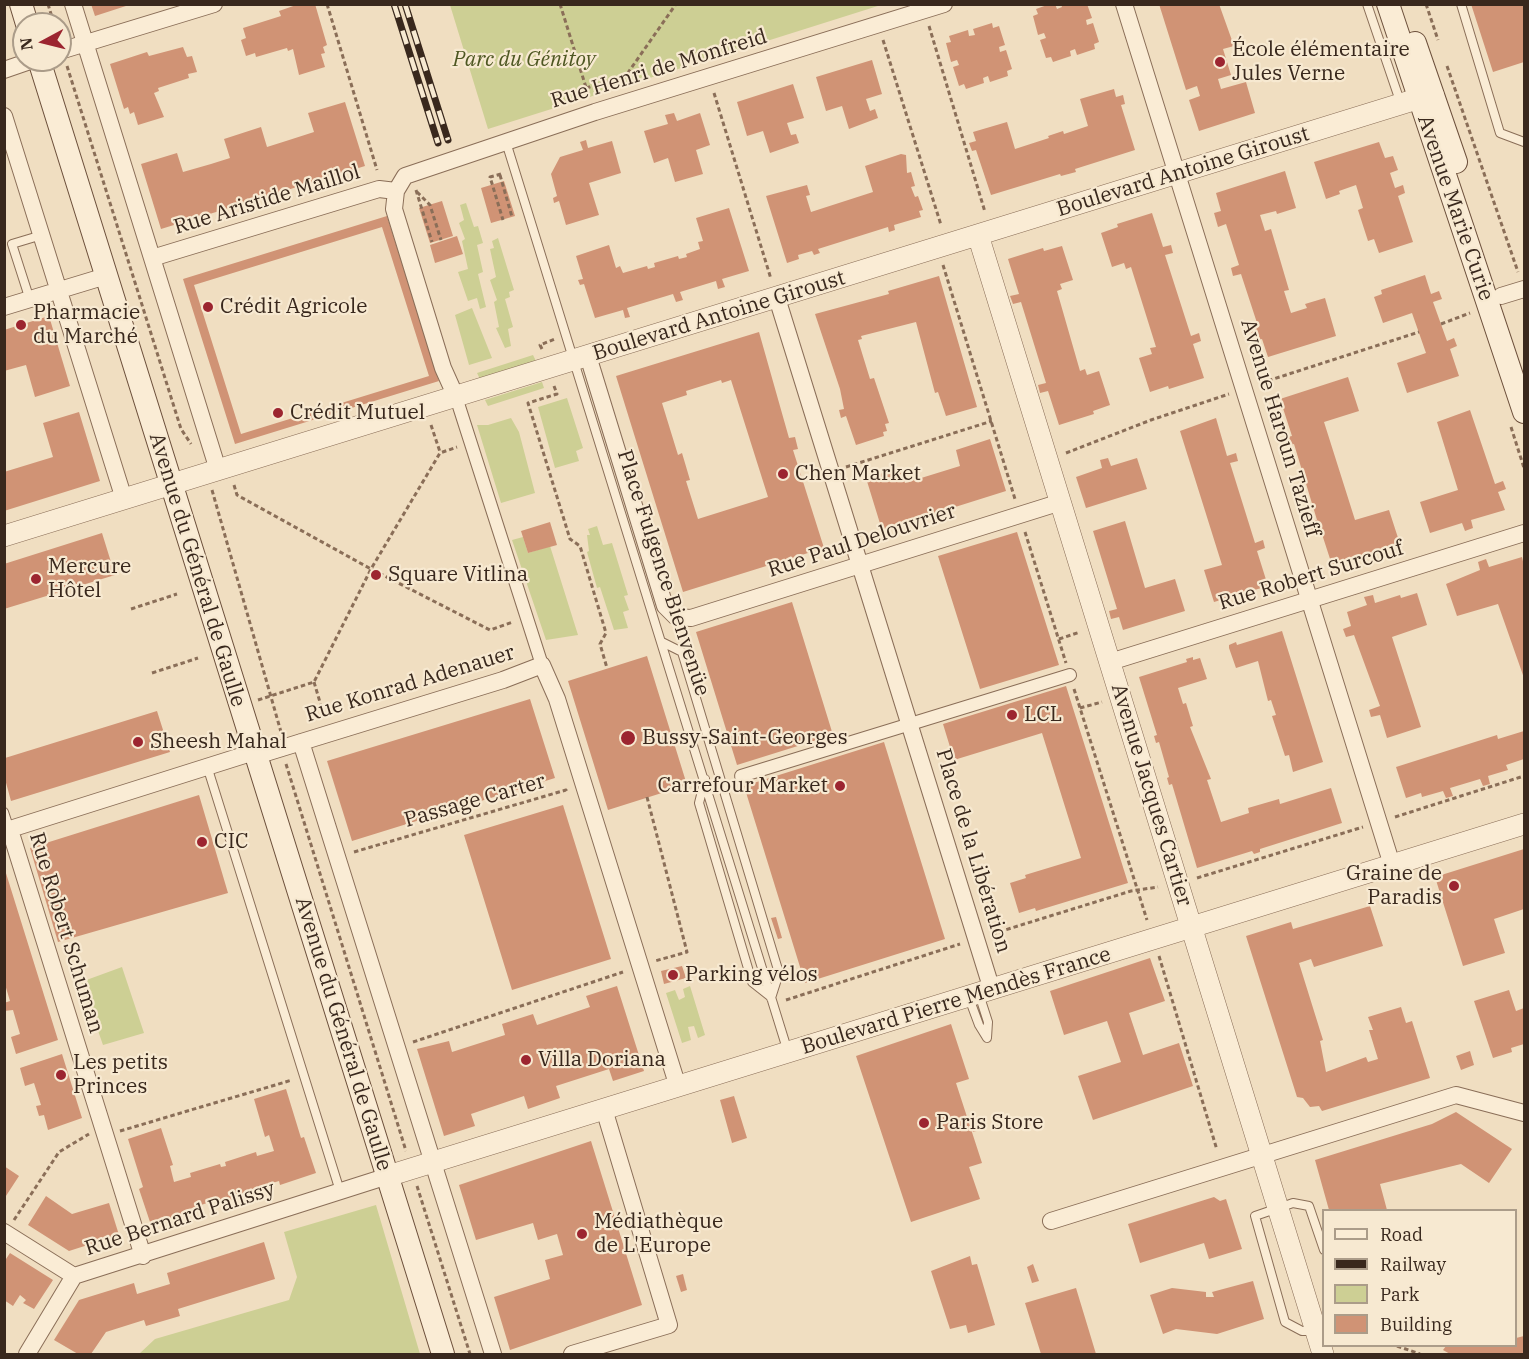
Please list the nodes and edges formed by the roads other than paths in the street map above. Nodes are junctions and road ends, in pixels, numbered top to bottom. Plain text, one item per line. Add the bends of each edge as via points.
1 (73, 4) edge
2 (214, 4) edge
3 (944, 4) edge
4 (1124, 4) edge
5 (1367, 4) edge
6 (1388, 4) edge
7 (1402, 4) edge
8 (1461, 4) edge
9 (86, 44) junction
10 (72, 48) edge
11 (43, 72) edge
12 (1417, 99) junction
13 (4, 116) edge
14 (506, 141) junction
15 (1524, 142) edge
16 (1178, 173) junction
17 (396, 191) junction
18 (985, 233) junction
19 (42, 235) junction
20 (152, 258) junction
21 (106, 276) junction
22 (1524, 289) edge
23 (59, 291) junction
24 (1502, 296) junction
25 (777, 298) junction
26 (30, 300) junction
27 (4, 307) edge
28 (580, 359) junction
29 (1524, 364) edge
30 (456, 397) junction
31 (1524, 412) edge
32 (213, 472) junction
33 (171, 485) junction
34 (124, 499) junction
35 (1061, 502) junction
36 (1524, 533) edge
37 (4, 536) edge
38 (860, 565) junction
39 (1310, 600) junction
40 (676, 617) joint
41 (662, 642) junction
42 (1110, 662) junction
43 (542, 665) junction
44 (1070, 675) road end
45 (910, 726) junction
46 (301, 742) junction
47 (255, 754) junction
48 (207, 766) junction
49 (741, 776) dead end
50 (705, 779) junction
51 (4, 812) edge
52 (1524, 824) edge
53 (7, 830) edge
54 (1392, 865) junction
55 (1192, 928) junction
56 (980, 994) junction
57 (772, 1001) junction
58 (788, 1052) junction
59 (678, 1087) junction
60 (604, 1109) junction
61 (1524, 1113) edge
62 (1261, 1154) junction
63 (433, 1162) junction
64 (388, 1176) junction
65 (340, 1191) junction
66 (1278, 1207) junction
67 (1051, 1221) dead end
68 (5, 1233) edge
69 (1322, 1247) edge
70 (143, 1256) junction
71 (74, 1276) junction
72 (1319, 1327) edge
73 (27, 1354) edge
74 (443, 1354) edge
75 (493, 1354) edge
76 (572, 1354) edge
77 (1323, 1354) edge

1 - 9 street
2 - 9 street
3 - 14 street, Rue Henri de Monfreid
4 - 16 street, Avenue Haroun Tazieff
5 - 12 lane
6 - 12 main road, Avenue Marie Curie
7 - 12 main road, Avenue Marie Curie
8 - 15 lane via 1500,133
9 - 10 street
9 - 20 street
11 - 21 main road, Avenue du Général de Gaulle
12 - 16 street, Boulevard Antoine Giroust
12 - 24 main road, Avenue Marie Curie
12 - 31 main road, Avenue Marie Curie
13 - 19 street
14 - 17 street, Rue Henri de Monfreid via 411,173 401,179
14 - 28 lane, Place Fulgence Bienvenüe via 565,336
16 - 18 street, Boulevard Antoine Giroust
16 - 39 street, Avenue Haroun Tazieff
17 - 20 street, Rue Aristide Maillol via 384,189 363,194
17 - 30 street via 394,209 401,238
18 - 25 street, Boulevard Antoine Giroust
18 - 35 street, Avenue Jacques Cartier
19 - 23 street
19 - 26 lane via 12,244
20 - 32 street
21 - 23 street
21 - 33 main road, Avenue du Général de Gaulle
22 - 24 street
23 - 26 street
23 - 34 street
24 - 29 main road, Avenue Marie Curie
25 - 28 street, Boulevard Antoine Giroust
25 - 38 street, Place de la Libération
26 - 27 street
28 - 30 street, Boulevard Antoine Giroust
28 - 40 street, Place Fulgence Bienvenüe via 666,606
28 - 41 lane, Place Fulgence Bienvenüe
30 - 32 street, Boulevard Antoine Giroust
30 - 43 street
32 - 33 street, Boulevard Antoine Giroust
33 - 34 street, Boulevard Antoine Giroust
33 - 47 main road, Avenue du Général de Gaulle
34 - 37 street, Boulevard Antoine Giroust
35 - 38 street, Rue Paul Delouvrier
35 - 42 street, Avenue Jacques Cartier
36 - 39 street, Rue Robert Surcouf
38 - 40 street, Rue Paul Delouvrier via 691,618
38 - 45 street, Place de la Libération
39 - 42 street, Rue Robert Surcouf
39 - 54 street, Avenue Haroun Tazieff
41 - 50 lane, Place Fulgence Bienvenüe
41 - 57 lane via 682,652 779,973
42 - 55 street, Avenue Jacques Cartier
43 - 46 street, Rue Konrad Adenauer
43 - 59 street via 557,699
44 - 45 street
45 - 49 street
45 - 56 street, Place de la Libération via 976,939
46 - 47 street, Rue Konrad Adenauer
46 - 63 street
47 - 48 street, Rue Konrad Adenauer
47 - 64 main road, Avenue du Général de Gaulle
48 - 53 street, Rue Konrad Adenauer
48 - 65 lane
50 - 57 lane, Place Fulgence Bienvenüe
50 - 57 lane via 699,803 752,982
51 - 53 lane
52 - 54 street, Boulevard Pierre Mendès France
53 - 70 street, Rue Robert Schuman via 111,1130
54 - 55 street, Boulevard Pierre Mendès France
55 - 56 street, Boulevard Pierre Mendès France
55 - 62 street, Avenue Jacques Cartier
56 - 58 street, Boulevard Pierre Mendès France
57 - 58 lane, Place Fulgence Bienvenüe
58 - 59 street, Boulevard Pierre Mendès France
59 - 60 street, Boulevard Pierre Mendès France
60 - 63 street, Boulevard Pierre Mendès France
60 - 76 street via 669,1325
61 - 62 street via 1456,1095
62 - 66 street, Avenue Jacques Cartier
62 - 67 street
63 - 64 street, Boulevard Pierre Mendès France
63 - 75 street
64 - 65 street, Rue Bernard Palissy
64 - 74 main road, Avenue du Général de Gaulle
65 - 70 street, Rue Bernard Palissy
66 - 69 lane via 1293,1203 1309,1206
66 - 72 street, Avenue Jacques Cartier
68 - 71 street
70 - 71 street, Rue Bernard Palissy
71 - 73 street, Rue Bernard Palissy
72 - 77 street, Avenue Jacques Cartier

